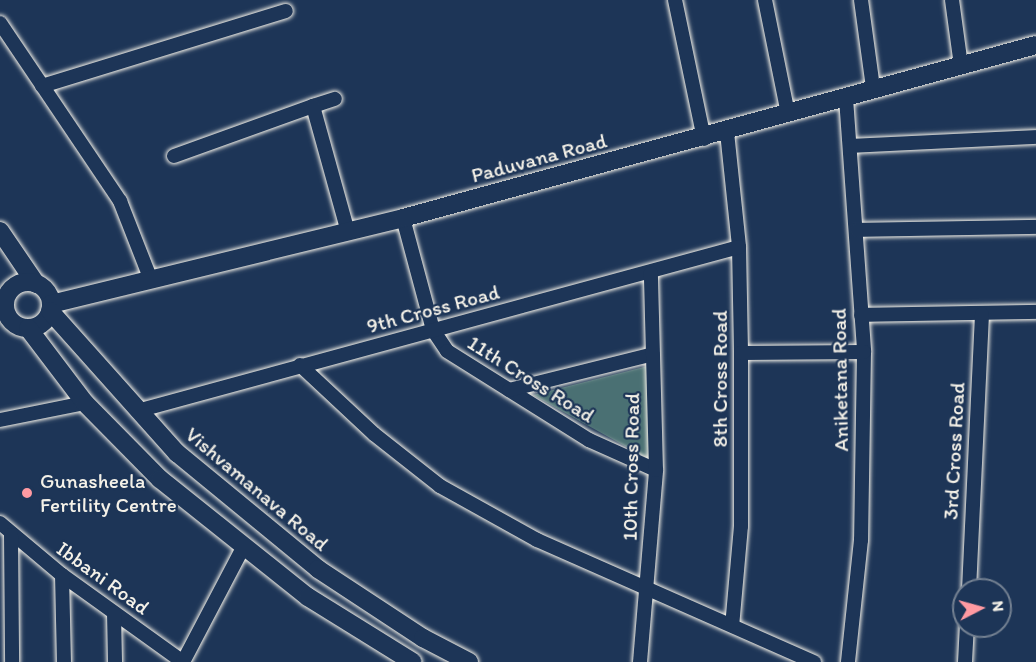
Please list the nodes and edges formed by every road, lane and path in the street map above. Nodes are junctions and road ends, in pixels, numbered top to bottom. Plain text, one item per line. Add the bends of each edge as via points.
1 (675, 0) edge
2 (765, 0) edge
3 (861, 0) edge
4 (952, 0) edge
5 (286, 11) dead end
6 (0, 23) edge
7 (1036, 45) edge
8 (961, 66) junction
9 (42, 86) junction
10 (873, 88) junction
11 (846, 98) junction
12 (335, 99) dead end
13 (313, 106) junction
14 (788, 114) junction
15 (727, 132) junction
16 (1036, 137) edge
17 (704, 139) junction
18 (851, 146) junction
19 (174, 156) dead end
20 (403, 218) junction
21 (1036, 227) edge
22 (856, 230) junction
23 (0, 231) edge
24 (348, 232) junction
25 (740, 247) junction
26 (651, 273) junction
27 (151, 280) junction
28 (36, 284) junction
29 (3, 298) edge
30 (50, 308) junction
31 (1036, 312) edge
32 (982, 314) junction
33 (861, 315) junction
34 (28, 328) junction
35 (433, 330) junction
36 (864, 352) junction
37 (741, 353) junction
38 (653, 354) junction
39 (300, 365) junction
40 (509, 390) junction
41 (85, 403) junction
42 (137, 411) junction
43 (0, 420) edge
44 (656, 470) junction
45 (0, 523) edge
46 (11, 535) junction
47 (244, 546) junction
48 (62, 575) junction
49 (970, 578) edge
50 (649, 590) junction
51 (114, 613) junction
52 (732, 626) junction
53 (966, 638) edge
54 (164, 655) edge
55 (12, 662) edge
56 (64, 662) edge
57 (115, 662) edge
58 (183, 662) edge
59 (413, 662) edge
60 (469, 662) edge
61 (640, 662) edge
62 (814, 662) edge
63 (848, 662) edge
64 (965, 662) edge

1 - 17 street
2 - 14 street
3 - 10 street
4 - 8 street
5 - 9 street
6 - 9 street
7 - 8 main road, Paduvana Road
8 - 10 main road, Paduvana Road
9 - 27 street via 120,201
10 - 11 main road, Paduvana Road
11 - 14 main road, Paduvana Road
11 - 18 street, Aniketana Road
12 - 13 street
13 - 19 street
13 - 24 street
14 - 15 main road, Paduvana Road
15 - 17 main road, Paduvana Road
15 - 25 street, 8th Cross Road
16 - 18 street
17 - 20 main road, Paduvana Road
18 - 22 street, Aniketana Road
20 - 24 main road, Paduvana Road
20 - 35 street, 11th Cross Road
21 - 22 street
22 - 33 street, Aniketana Road
23 - 28 main road
24 - 27 main road, Paduvana Road
25 - 26 street, 9th Cross Road
25 - 37 street, 8th Cross Road
26 - 35 street, 9th Cross Road
26 - 38 street, 10th Cross Road
27 - 30 main road, Paduvana Road
28 - 29 main road via 17,285
28 - 30 main road via 45,291
29 - 34 main road via 9,319
30 - 34 main road via 42,323
30 - 42 main road, Vishvamanava Road
31 - 32 street
32 - 33 street
32 - 49 street, 3rd Cross Road
33 - 36 street, Aniketana Road
34 - 41 main road
35 - 39 street, 9th Cross Road
35 - 40 street, 11th Cross Road via 447,351
36 - 37 street
36 - 63 street, Aniketana Road via 861,540
37 - 52 street, 8th Cross Road via 741,526
38 - 40 street
38 - 44 street, 10th Cross Road
39 - 42 street, 9th Cross Road
39 - 50 street via 374,434 440,486 537,540
40 - 44 street, 11th Cross Road via 589,440
41 - 43 street
41 - 47 main road via 160,479
42 - 60 main road, Vishvamanava Road via 177,453 318,569 423,638
44 - 50 street, 10th Cross Road
45 - 46 street, Ibbani Road
46 - 48 street, Ibbani Road
46 - 55 street
47 - 58 street
47 - 59 main road via 308,597
48 - 51 street, Ibbani Road
48 - 56 street
50 - 52 street
50 - 61 street, 10th Cross Road
51 - 54 street, Ibbani Road
51 - 57 street
52 - 62 street
53 - 64 street
54 - 58 street, Ibbani Road

